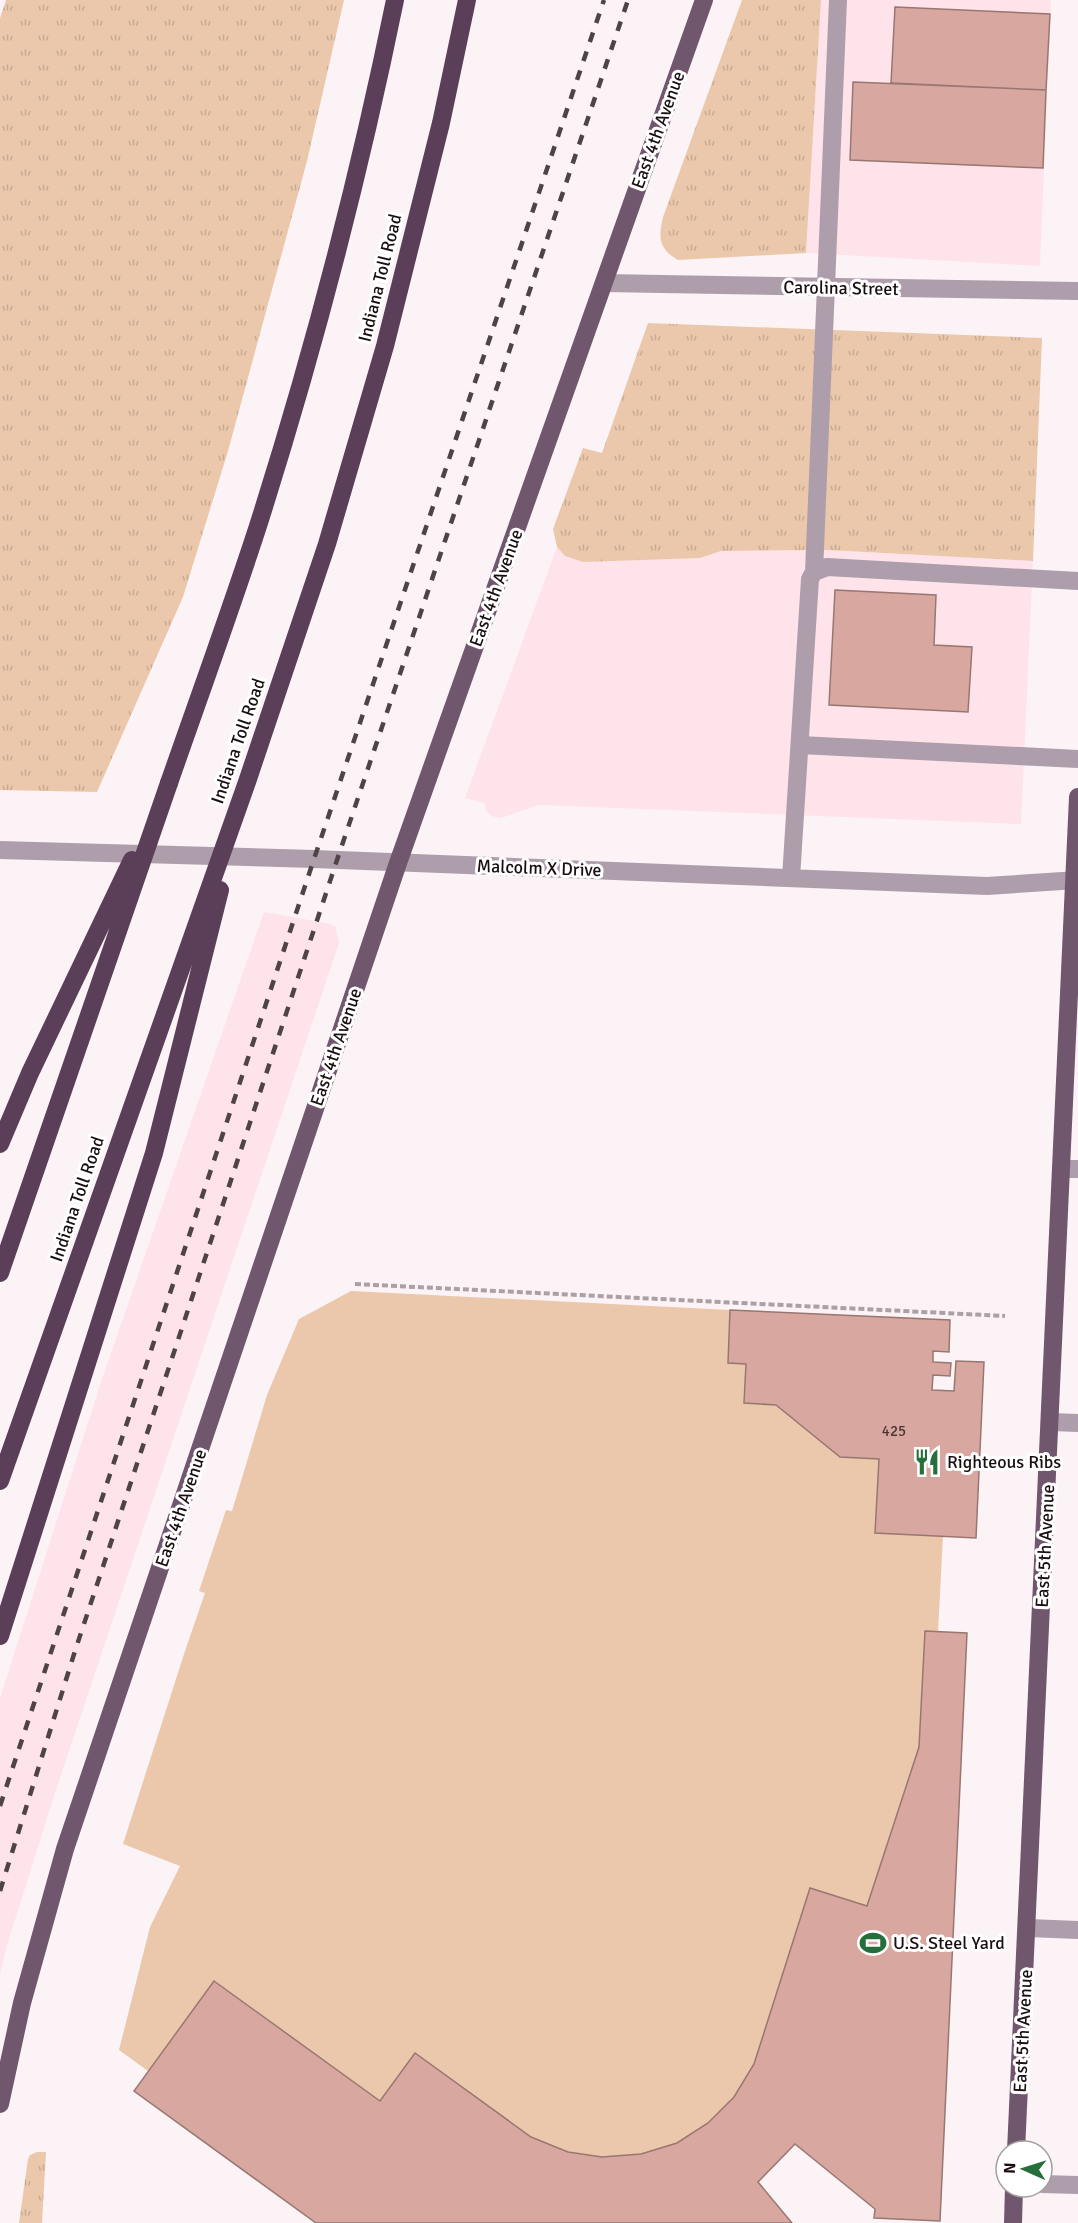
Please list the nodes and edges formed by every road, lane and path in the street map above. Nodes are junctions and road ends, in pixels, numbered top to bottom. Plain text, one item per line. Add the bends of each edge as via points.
1 (395, 0) edge
2 (467, 0) edge
3 (704, 0) edge
4 (838, 0) edge
5 (604, 283) junction
6 (826, 288) junction
7 (1078, 291) edge
8 (814, 572) junction
9 (1078, 581) edge
10 (800, 745) junction
11 (1078, 759) edge
12 (247, 782) junction
13 (170, 783) junction
14 (1078, 797) edge
15 (0, 850) edge
16 (398, 863) junction
17 (791, 878) junction
18 (1076, 880) edge
19 (0, 1144) edge
20 (1070, 1169) edge
21 (0, 1273) edge
22 (355, 1284) dead end
23 (1005, 1316) dead end
24 (1051, 1422) junction
25 (1078, 1423) edge
26 (0, 1481) edge
27 (0, 1636) edge
28 (1028, 1928) junction
29 (1078, 1930) edge
30 (0, 2104) edge
31 (1017, 2139) edge
32 (1054, 2184) edge
33 (1078, 2185) edge
34 (1014, 2199) edge
35 (1013, 2223) edge

1 - 13 highway via 372,113 314,338 258,525
2 - 12 highway, Indiana Toll Road, bridge via 441,123 385,346 327,544
3 - 5 main road, East 4th Avenue
4 - 6 street
5 - 6 street, Carolina Street
5 - 16 main road, East 4th Avenue
6 - 7 street, Carolina Street
6 - 8 street
8 - 9 street via 827,567
8 - 10 street via 810,579
10 - 11 street
10 - 17 street
12 - 26 highway, Indiana Toll Road, bridge
12 - 27 highway, bridge via 154,1153
13 - 19 highway, bridge via 30,1073
13 - 21 highway, bridge
14 - 18 main road, East 5th Avenue
15 - 16 street, Malcolm X Drive
16 - 17 street, Malcolm X Drive
16 - 30 main road, East 4th Avenue via 65,1849 22,2002
17 - 18 street, Malcolm X Drive via 987,886
18 - 20 main road, East 5th Avenue
20 - 24 main road, East 5th Avenue
22 - 23 path
24 - 25 street
24 - 28 main road, East 5th Avenue
28 - 29 street
28 - 31 main road, East 5th Avenue
32 - 33 street
34 - 35 main road

